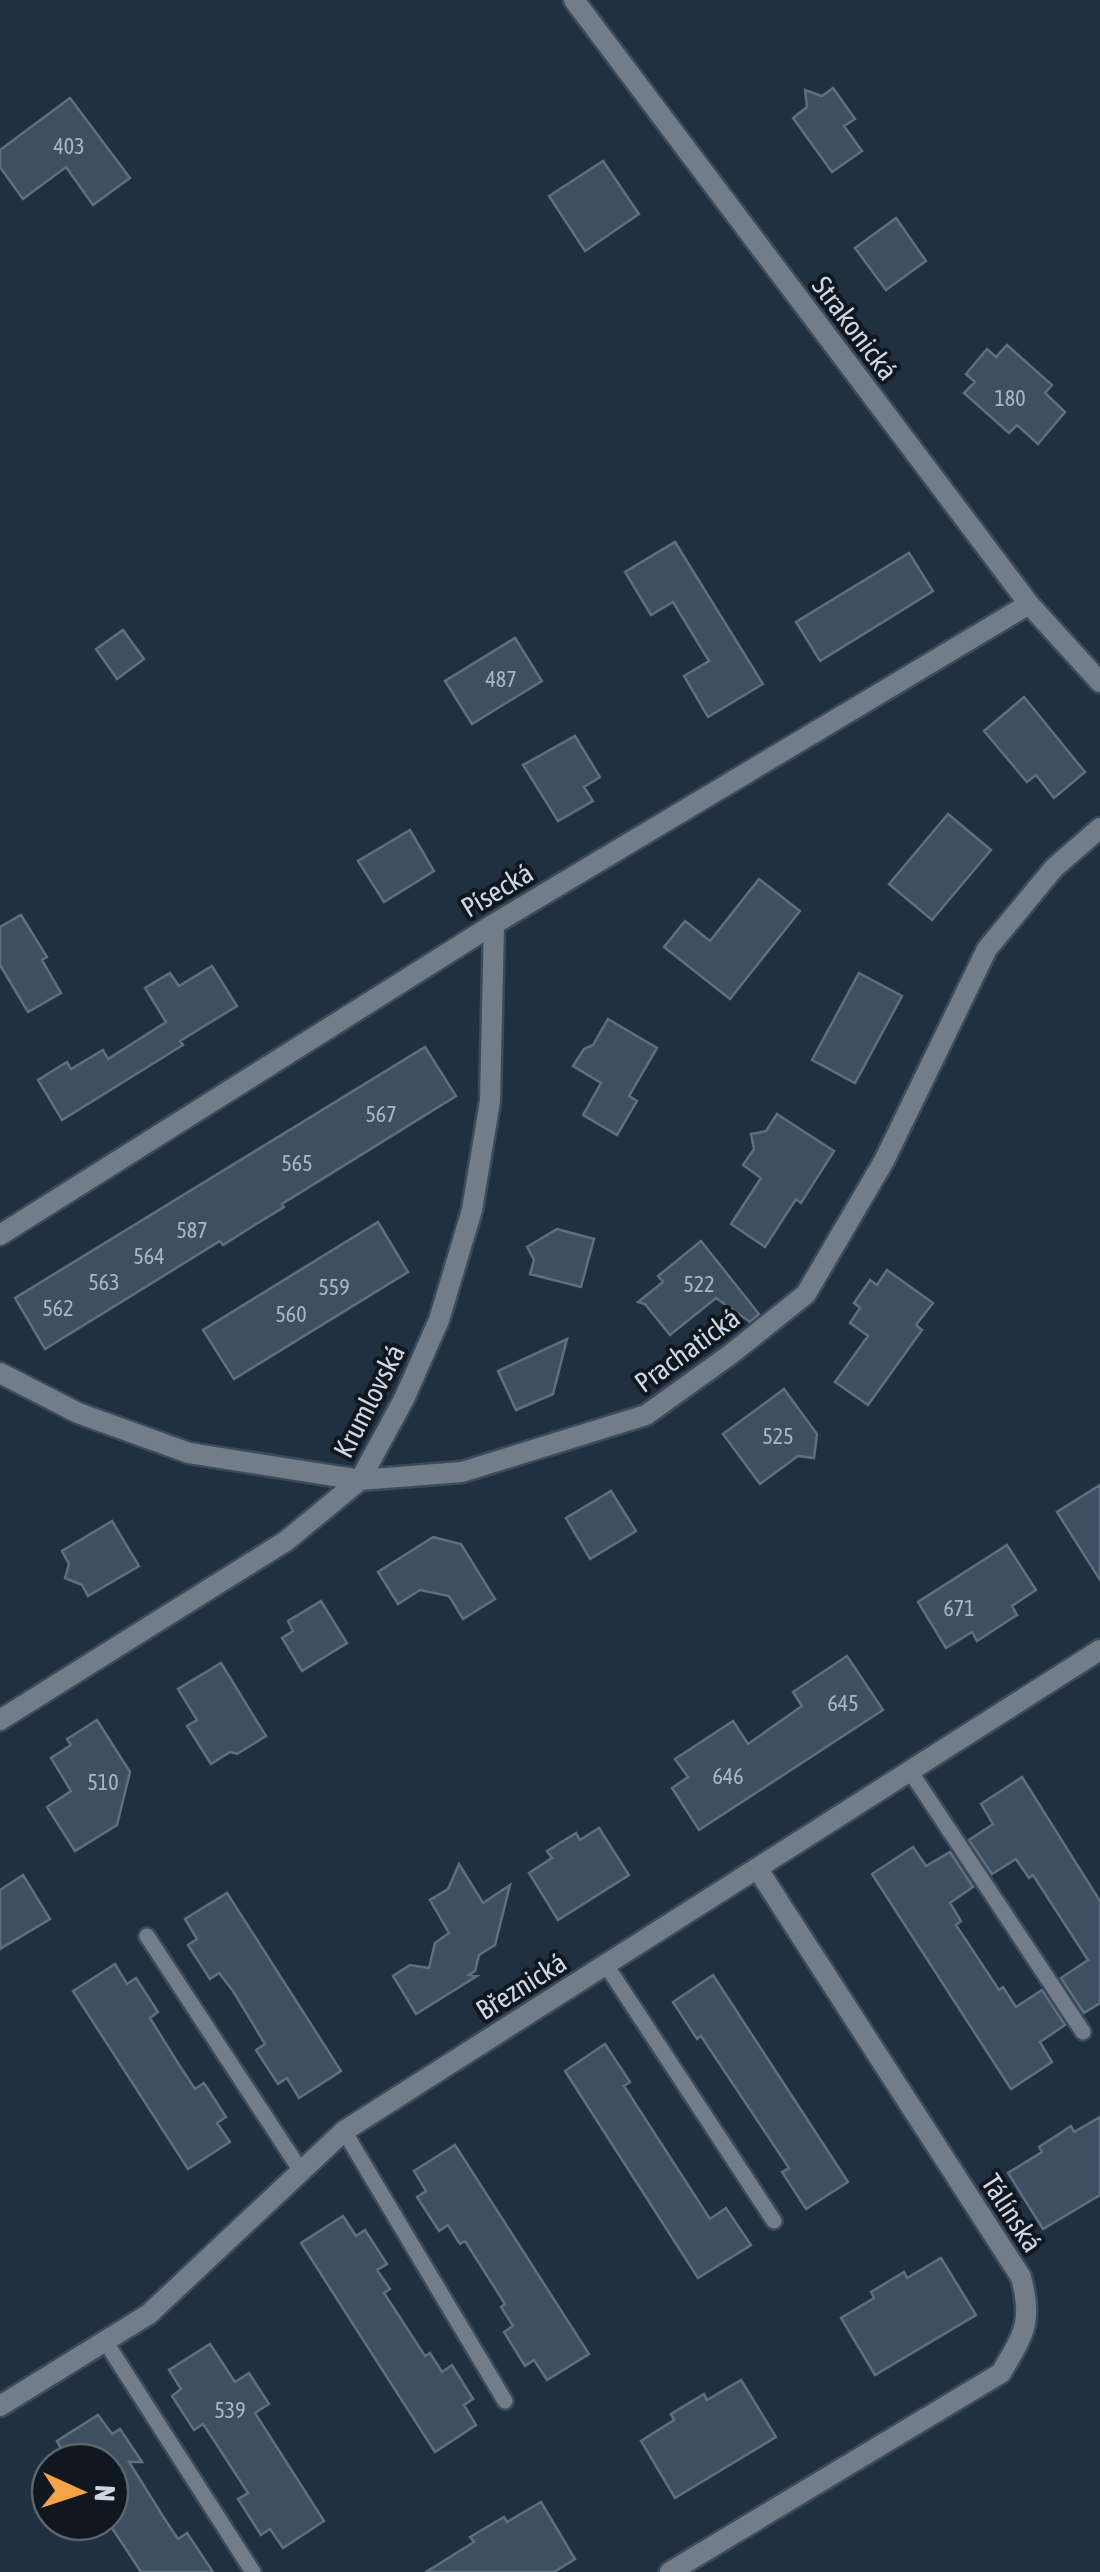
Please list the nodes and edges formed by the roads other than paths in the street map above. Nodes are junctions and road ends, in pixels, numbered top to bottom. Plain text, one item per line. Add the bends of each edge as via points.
1 (574, 0) edge
2 (1029, 604) junction
3 (1100, 682) edge
4 (1100, 828) edge
5 (494, 924) junction
6 (0, 1235) edge
7 (0, 1373) edge
8 (360, 1480) junction
9 (1100, 1650) edge
10 (0, 1720) edge
11 (910, 1771) junction
12 (757, 1868) junction
13 (147, 1936) dead end
14 (606, 1965) junction
15 (1083, 2032) dead end
16 (344, 2132) junction
17 (301, 2171) junction
18 (774, 2221) dead end
19 (105, 2341) junction
20 (505, 2401) dead end
21 (0, 2406) edge
22 (253, 2572) edge
23 (670, 2572) edge

1 - 2 street, Strakonická
2 - 3 street, Strakonická
2 - 5 street, Písecká
4 - 8 street, Prachatická via 1054,868 987,949 884,1161 806,1294 646,1415 462,1472
5 - 6 street, Písecká
5 - 8 street, Krumlovská via 490,1101 472,1210 439,1320
7 - 8 street, Prachatická via 78,1413 189,1453
8 - 10 street, Krumlovská via 286,1541
9 - 11 street, Březnická
11 - 12 street, Březnická
11 - 15 lane
12 - 14 street, Březnická
12 - 23 street, Tálínská via 1021,2277 1029,2308 1001,2373
13 - 17 lane
14 - 16 street, Březnická
14 - 18 lane
16 - 17 street, Březnická
16 - 20 lane
17 - 19 street, Březnická via 148,2314
19 - 21 street, Březnická
19 - 22 lane

